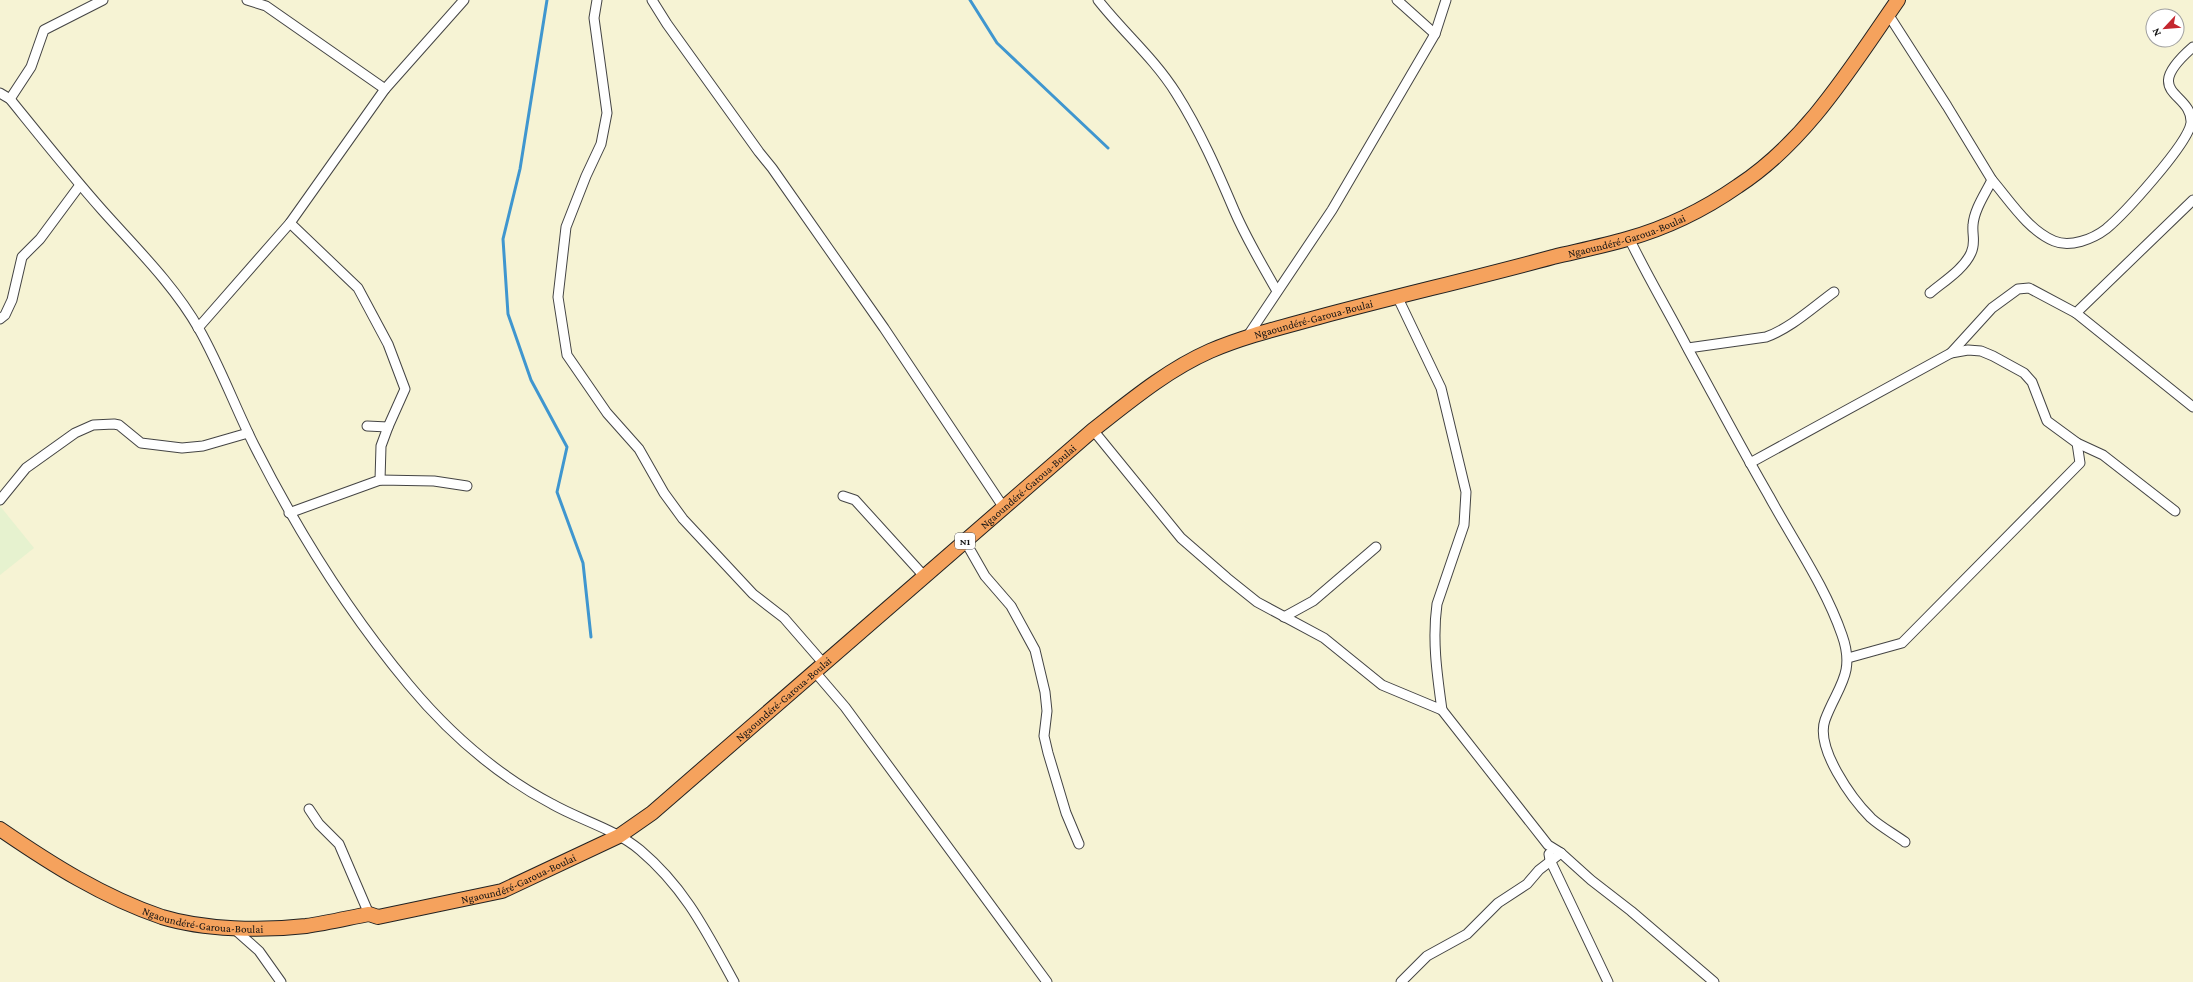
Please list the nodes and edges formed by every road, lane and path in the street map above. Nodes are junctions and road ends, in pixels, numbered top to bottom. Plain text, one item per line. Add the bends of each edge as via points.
1 (103, 0) edge
2 (247, 0) edge
3 (464, 0) edge
4 (597, 0) edge
5 (652, 0) edge
6 (1098, 0) edge
7 (1397, 0) edge
8 (1446, 0) edge
9 (1898, 0) edge
10 (1888, 14) junction
11 (1434, 34) junction
12 (2193, 47) edge
13 (385, 88) junction
14 (0, 93) edge
15 (10, 99) junction
16 (1992, 180) junction
17 (80, 185) junction
18 (2193, 200) edge
19 (290, 223) junction
20 (1629, 238) junction
21 (1277, 291) junction
22 (1834, 292) dead end
23 (1930, 294) dead end
24 (1397, 296) junction
25 (2076, 313) junction
26 (0, 319) edge
27 (198, 328) junction
28 (1246, 339) junction
29 (1688, 348) junction
30 (1951, 353) junction
31 (2193, 407) edge
32 (367, 426) dead end
33 (388, 427) junction
34 (1093, 430) junction
35 (248, 433) junction
36 (2077, 443) junction
37 (1750, 463) junction
38 (380, 480) junction
39 (467, 486) dead end
40 (843, 496) dead end
41 (0, 500) edge
42 (1004, 508) junction
43 (2175, 511) dead end
44 (290, 513) junction
45 (965, 541) junction
46 (1376, 547) dead end
47 (924, 576) junction
48 (1284, 617) junction
49 (1848, 658) junction
50 (820, 668) junction
51 (1442, 710) junction
52 (309, 809) dead end
53 (0, 829) edge
54 (619, 836) junction
55 (1905, 842) dead end
56 (1079, 844) dead end
57 (1548, 845) junction
58 (1561, 853) junction
59 (1550, 860) junction
60 (369, 914) junction
61 (233, 928) junction
62 (280, 982) edge
63 (734, 982) edge
64 (1047, 982) edge
65 (1401, 982) edge
66 (1608, 982) edge
67 (1714, 982) edge

1 - 15 street via 44,30 30,68
2 - 13 street via 266,6
3 - 13 street
4 - 50 street via 594,18 607,113 601,144 566,227 558,297 567,355 607,413 639,449 664,493 683,519 753,594 792,626
5 - 42 street via 884,328
6 - 21 street via 1156,65 1176,93 1204,142 1244,231
7 - 11 street
8 - 11 street
9 - 10 highway, Ngaoundéré-Garoua-Boulai / N1
10 - 16 street via 1948,106
10 - 20 highway, Ngaoundéré-Garoua-Boulai / N1 via 1840,83 1807,124 1774,158 1739,186 1706,205 1666,225
11 - 21 street via 1332,210
12 - 16 street via 2177,62 2169,76 2171,90 2187,108 2190,116 2188,131 2163,167 2106,229 2077,242 2055,242 2034,230
13 - 19 street
14 - 15 street
15 - 17 street
16 - 23 street via 1975,217 1974,246 1971,254
17 - 26 street via 40,239 22,256 12,300
17 - 27 street via 164,280
18 - 25 street
19 - 27 street
19 - 33 street via 358,288 388,344 405,389
20 - 24 highway, Ngaoundéré-Garoua-Boulai / N1
20 - 29 street via 1653,288
21 - 28 street
22 - 29 street via 1783,330 1773,334
24 - 28 highway, Ngaoundéré-Garoua-Boulai / N1
24 - 51 street via 1441,388 1466,492 1464,525 1437,604 1434,654
25 - 30 street via 2029,288 2018,289 1992,308
25 - 31 street
27 - 35 street
28 - 34 highway, Ngaoundéré-Garoua-Boulai / N1 via 1211,350 1182,366 1151,385
29 - 37 street
30 - 36 street via 1981,351 2024,373 2032,382 2047,421
30 - 37 street
32 - 33 street
33 - 38 street via 381,446
34 - 42 highway, Ngaoundéré-Garoua-Boulai / N1
34 - 48 street via 1181,538 1257,602
35 - 41 street via 203,446 182,448 141,443 119,425 93,425 75,433 35,460 17,477
35 - 44 street
36 - 43 street via 2103,455
36 - 49 street via 2080,463 1902,643
37 - 49 street via 1820,586 1842,635
38 - 39 street via 434,481
38 - 44 street
40 - 47 street via 855,500
42 - 45 highway, Ngaoundéré-Garoua-Boulai / N1
44 - 54 street via 332,582 376,643 410,687 453,732 482,758 526,790
45 - 47 highway, Ngaoundéré-Garoua-Boulai / N1
45 - 56 street via 986,576 1011,606 1035,650 1047,711 1044,736 1066,813
46 - 48 street via 1313,601
47 - 50 highway, Ngaoundéré-Garoua-Boulai / N1
48 - 51 street via 1324,638 1382,685
49 - 55 street via 1844,680 1823,728 1826,749 1862,808 1873,820
50 - 54 highway, Ngaoundéré-Garoua-Boulai / N1 via 680,790
50 - 64 street via 845,707
51 - 57 street
52 - 60 street via 339,844
53 - 61 highway, Ngaoundéré-Garoua-Boulai / N1 via 87,885 122,901 163,917
54 - 60 highway, Ngaoundéré-Garoua-Boulai / N1 via 502,891 378,917
54 - 63 street via 638,848 686,898
57 - 58 street
57 - 59 street
58 - 59 street
58 - 67 street
59 - 65 street via 1527,884 1498,903 1467,934 1427,956
59 - 66 street
60 - 61 highway, Ngaoundéré-Garoua-Boulai / N1 via 306,926
61 - 62 street via 259,951

